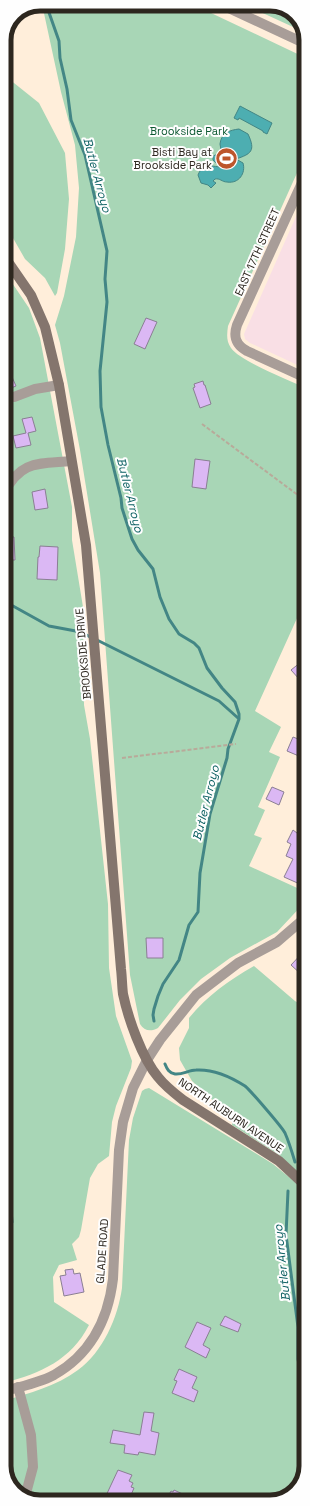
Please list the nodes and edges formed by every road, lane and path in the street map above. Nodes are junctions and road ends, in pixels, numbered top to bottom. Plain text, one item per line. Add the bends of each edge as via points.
1 (235, 11) edge
2 (299, 41) edge
3 (299, 189) edge
4 (11, 266) edge
5 (299, 375) edge
6 (59, 385) junction
7 (14, 397) dead end
8 (202, 424) dead end
9 (72, 461) junction
10 (11, 483) edge
11 (299, 496) edge
12 (236, 744) dead end
13 (122, 758) dead end
14 (299, 923) edge
15 (147, 1060) junction
16 (299, 1180) edge
17 (18, 1387) junction
18 (11, 1389) edge
19 (26, 1491) edge

1 - 2 street
3 - 5 street, EAST 17TH STREET via 237,325 235,336 238,345 246,351
4 - 6 main road, BROOKSIDE DRIVE via 40,314
6 - 7 street via 35,389
6 - 9 main road, BROOKSIDE DRIVE
8 - 11 path
9 - 10 street via 35,464 24,468
9 - 15 main road, BROOKSIDE DRIVE via 86,545 123,994
12 - 13 path
14 - 15 street, GLADE ROAD via 277,942 238,963 196,995
15 - 16 main road, NORTH AUBURN AVENUE via 170,1090 279,1161
15 - 17 street, GLADE ROAD via 130,1094 122,1122 113,1279 103,1322 89,1345 67,1366 53,1376
17 - 18 street, GLADE ROAD
17 - 19 street via 31,1435 32,1467

